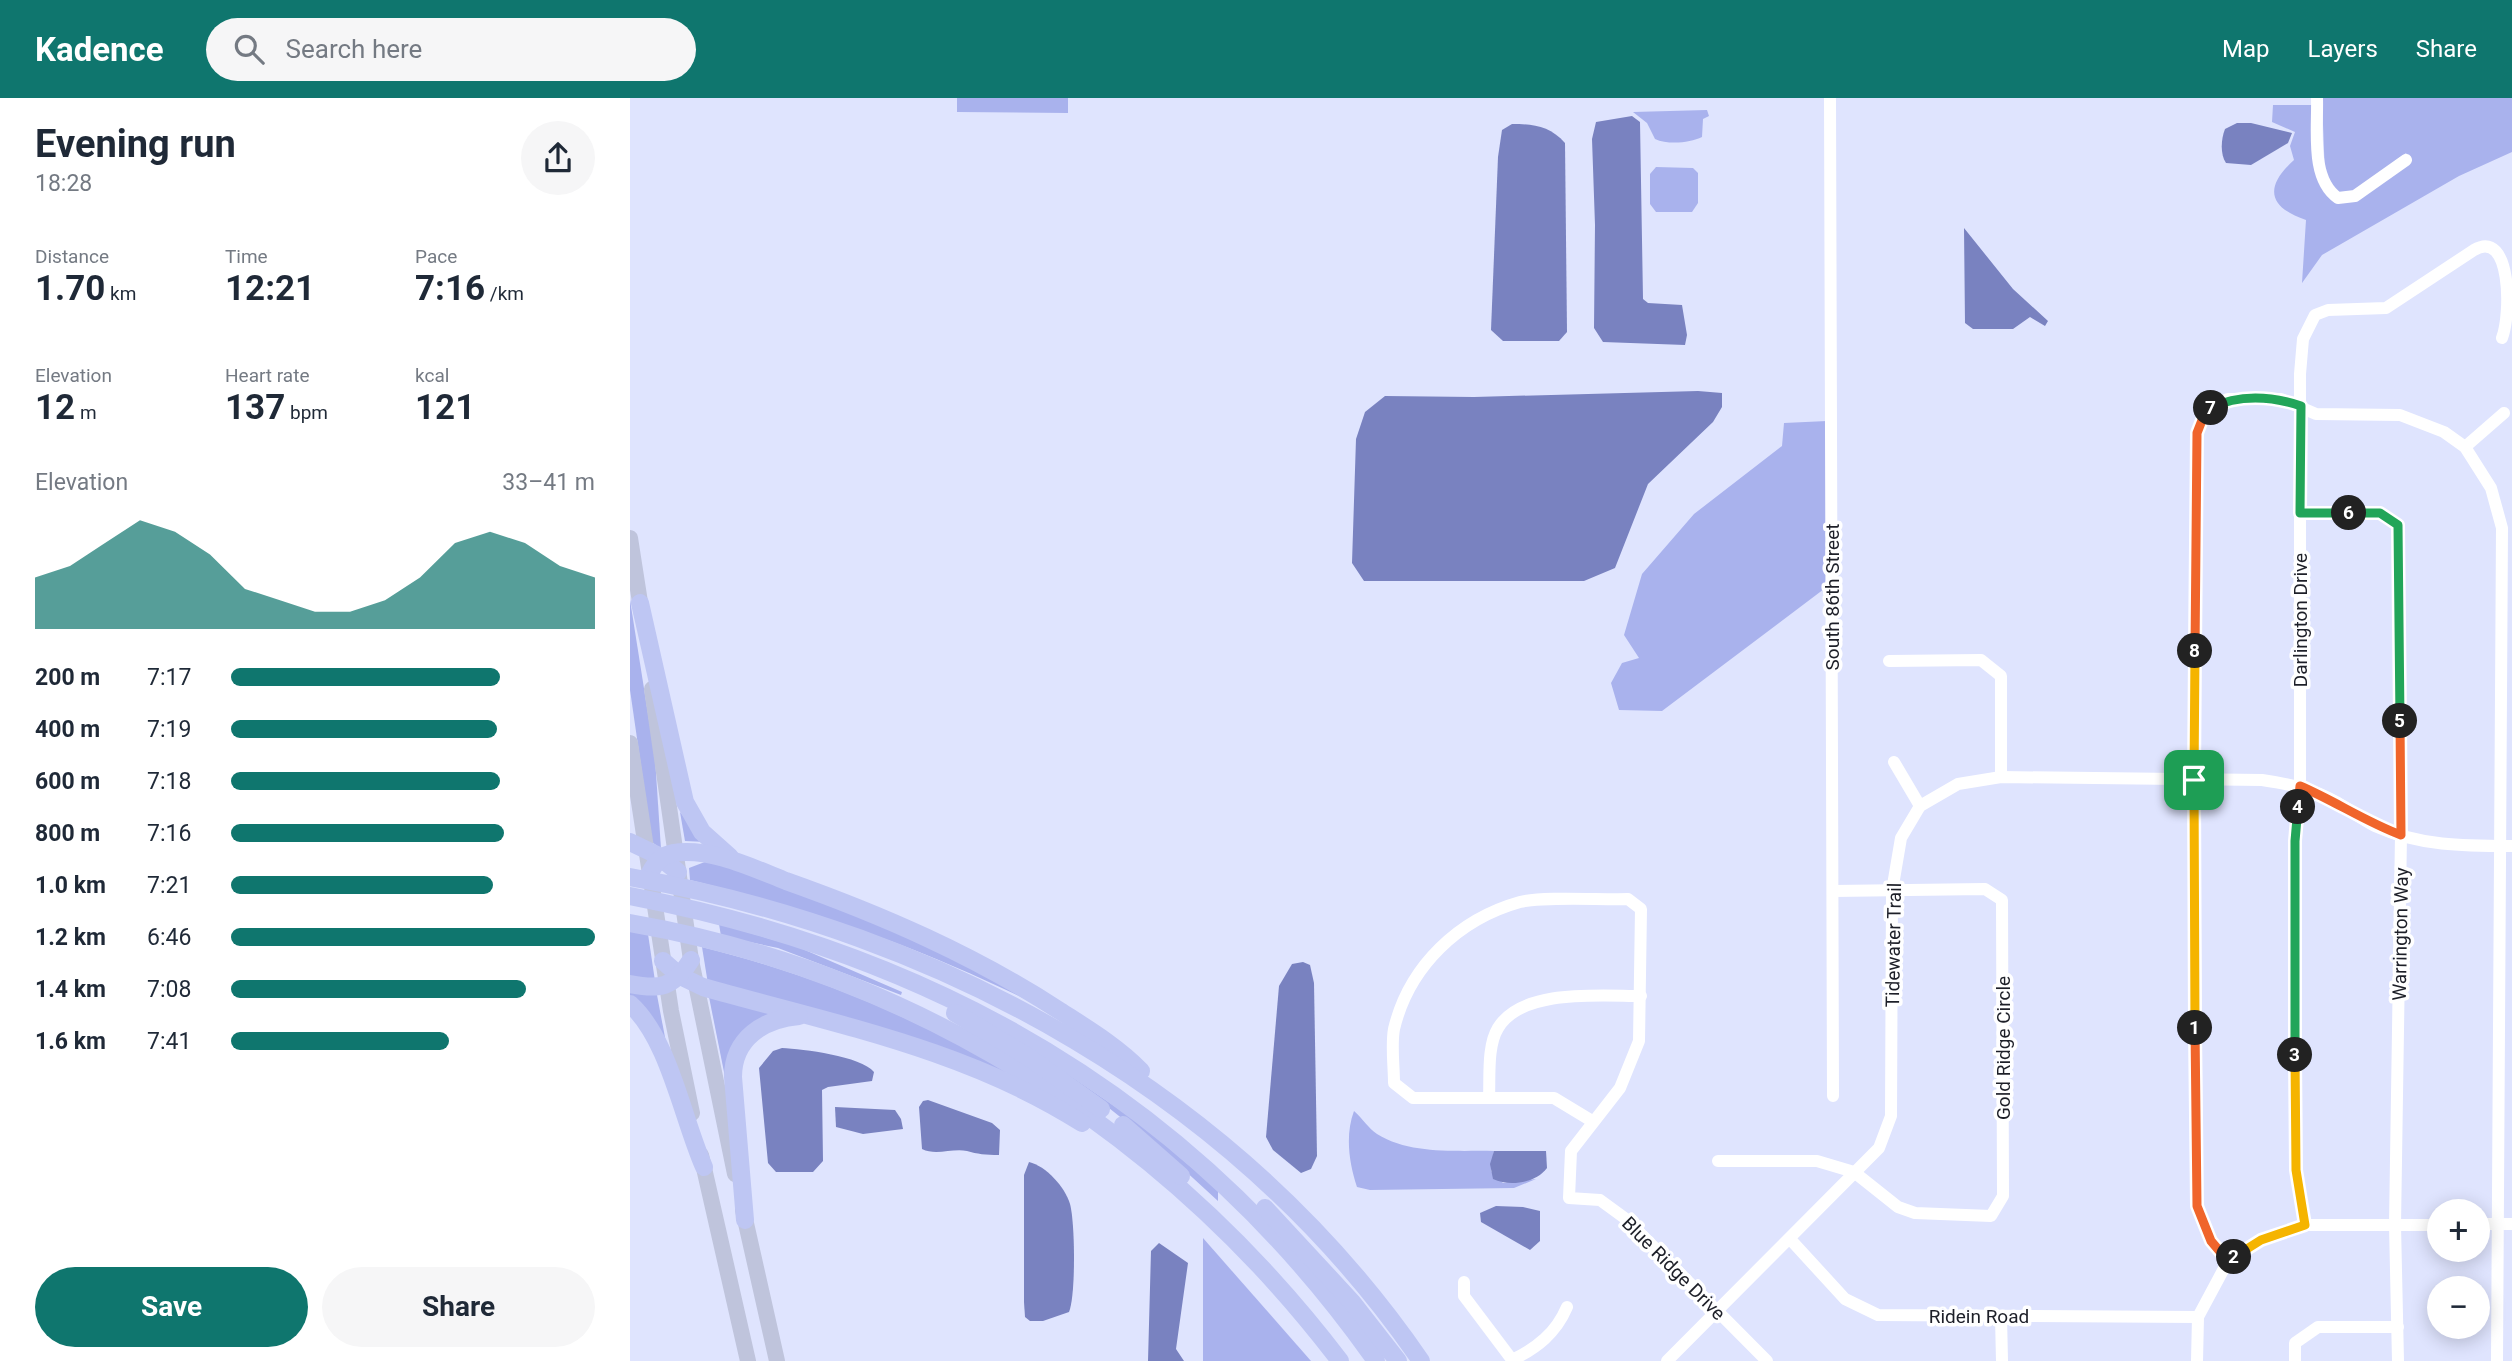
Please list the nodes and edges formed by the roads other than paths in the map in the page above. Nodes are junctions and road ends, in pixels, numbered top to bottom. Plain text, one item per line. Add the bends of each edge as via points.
1 (1830, 98) edge
2 (2317, 98) edge
3 (2406, 160) dead end
4 (2502, 338) dead end
5 (2301, 406) junction
6 (2504, 413) dead end
7 (2465, 447) junction
8 (2300, 513) junction
9 (630, 538) edge
10 (640, 603) junction
11 (1889, 661) dead end
12 (630, 743) edge
13 (1894, 762) dead end
14 (2001, 777) junction
15 (2194, 780) junction
16 (2300, 786) junction
17 (1920, 806) junction
18 (2401, 835) junction
19 (638, 845) edge
20 (2507, 846) edge
21 (668, 856) junction
22 (745, 866) junction
23 (678, 872) joint
24 (650, 873) junction
25 (630, 877) edge
26 (1833, 891) junction
27 (1892, 891) junction
28 (630, 896) edge
29 (630, 923) edge
30 (691, 960) joint
31 (663, 961) joint
32 (877, 966) junction
33 (681, 981) junction
34 (630, 984) edge
35 (1641, 996) junction
36 (630, 1004) edge
37 (804, 1015) junction
38 (1161, 1095) junction
39 (1833, 1096) dead end
40 (1489, 1098) junction
41 (1592, 1121) junction
42 (1145, 1160) junction
43 (1718, 1161) dead end
44 (704, 1167) junction
45 (1854, 1172) junction
46 (1245, 1196) junction
47 (1216, 1218) junction
48 (745, 1220) junction
49 (2427, 1224) edge
50 (2490, 1224) edge
51 (2497, 1224) junction
52 (2512, 1224) edge
53 (2305, 1225) junction
54 (2395, 1225) junction
55 (1790, 1239) junction
56 (2228, 1261) junction
57 (1464, 1282) dead end
58 (1567, 1307) dead end
59 (1717, 1312) junction
60 (2001, 1315) junction
61 (2198, 1317) junction
62 (2398, 1327) junction
63 (1512, 1360) edge
64 (748, 1361) edge
65 (777, 1361) edge
66 (1340, 1361) edge
67 (1376, 1361) edge
68 (1398, 1361) edge
69 (1421, 1361) edge
70 (1667, 1361) edge
71 (1767, 1361) edge
72 (2002, 1361) edge
73 (2197, 1361) edge
74 (2295, 1361) edge
75 (2398, 1361) edge
76 (2497, 1361) edge

1 - 26 street, South 86th Street
2 - 3 street via 2321,178 2327,191 2338,198 2355,196
4 - 5 street, Darlington Drive via 2507,325 2508,263 2496,248 2480,247 2386,308 2328,310 2315,315 2303,339
5 - 7 street via 2316,414 2400,415 2444,432
5 - 8 street, Darlington Drive
5 - 15 street via 2281,399 2228,399 2206,410 2197,433
6 - 7 street
7 - 20 street via 2491,488 2502,527
8 - 16 street, Darlington Drive
8 - 18 street, Warrington Way via 2380,513 2398,525
9 - 10 main road
10 - 21 main road
10 - 22 highway via 689,811 713,844
11 - 14 street via 1981,660 2001,676
12 - 19 main road
13 - 17 street
14 - 15 street, Tidewater Trail
14 - 17 street, Tidewater Trail via 1958,784
15 - 16 street, Tidewater Trail via 2262,780
15 - 56 street via 2197,1206 2211,1241
16 - 18 street, Tidewater Trail
16 - 53 street, Darlington Drive via 2295,841 2296,1170
17 - 27 street, Tidewater Trail via 1900,838
18 - 20 street, Tidewater Trail via 2440,845
18 - 54 street, Warrington Way
19 - 21 highway
19 - 24 main road
20 - 51 street
21 - 22 highway via 702,854
21 - 23 highway
21 - 24 highway
22 - 38 highway via 864,910 991,969 1112,1046
23 - 30 main road
24 - 31 main road
25 - 38 highway via 712,894 807,922 958,979 1074,1039
26 - 27 street, Gold Ridge Circle
26 - 39 street, South 86th Street
27 - 45 street, Tidewater Trail via 1891,1116 1879,1148
27 - 45 street, Gold Ridge Circle via 1985,890 2002,900 2003,1196 1991,1216 1915,1213 1898,1207
28 - 32 highway via 797,937
29 - 42 highway via 718,942 835,979 962,1035 1068,1100
30 - 33 highway
31 - 33 highway
32 - 46 highway via 1011,1029 1065,1060 1144,1114
32 - 47 highway via 1073,1087 1151,1148
33 - 34 highway via 653,988
33 - 37 highway
33 - 44 main road
33 - 48 main road
35 - 40 street via 1564,996 1529,1003 1498,1027
35 - 40 street via 1641,909 1628,899 1522,901 1471,923 1432,954 1405,993 1394,1032 1394,1083 1413,1098
35 - 41 street via 1639,1041 1620,1088
36 - 44 highway via 660,1045
37 - 42 highway via 925,1048 991,1074
37 - 48 highway via 759,1027 735,1057
38 - 69 highway via 1248,1165 1326,1241
40 - 41 street via 1554,1098
41 - 59 street, Blue Ridge Drive via 1571,1151 1569,1198 1600,1200 1626,1219
42 - 47 highway
43 - 45 street via 1816,1161
44 - 64 main road
45 - 55 street, Tidewater Trail
46 - 67 highway
46 - 68 highway via 1319,1265
47 - 66 highway
48 - 65 main road
49 - 54 street
50 - 51 street
51 - 52 street
51 - 76 street
53 - 54 street
53 - 56 street via 2261,1240
54 - 62 street, Warrington Way
55 - 59 street, Tidewater Trail
55 - 60 street, Ridein Road via 1845,1299 1878,1315
56 - 61 street
57 - 63 street via 1464,1296
58 - 63 street via 1559,1326 1531,1351
59 - 70 street, Tidewater Trail
59 - 71 street, Blue Ridge Drive
60 - 61 street, Ridein Road
60 - 72 street
61 - 73 street
62 - 74 street via 2318,1327 2295,1343
62 - 75 street, Warrington Way

